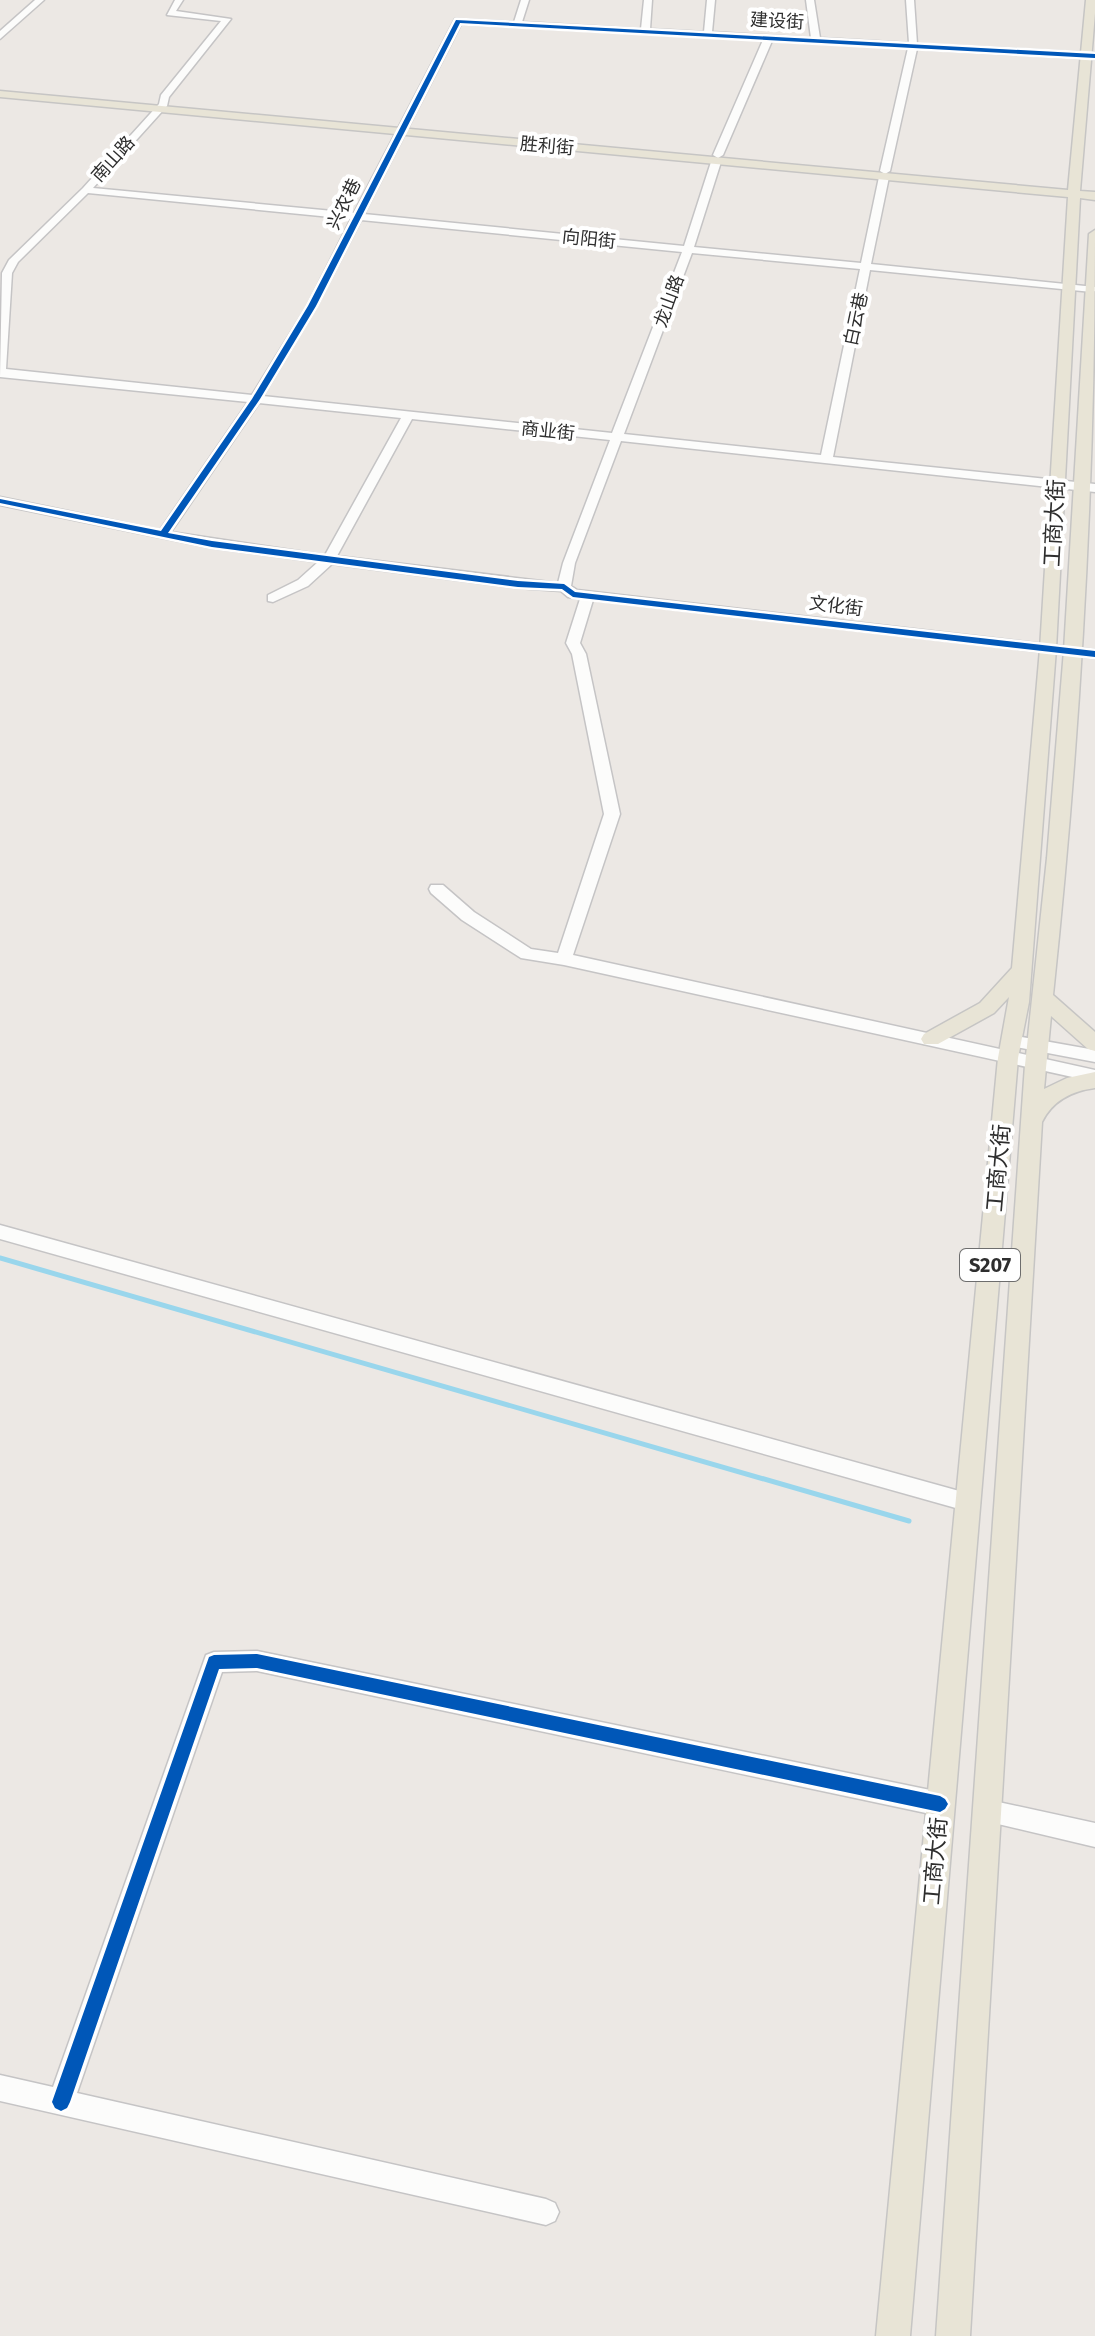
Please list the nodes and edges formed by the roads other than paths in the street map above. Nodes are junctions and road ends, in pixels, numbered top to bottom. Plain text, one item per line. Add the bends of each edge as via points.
1 (40, 0) edge
2 (179, 0) edge
3 (525, 0) edge
4 (648, 0) edge
5 (711, 0) edge
6 (810, 0) edge
7 (910, 0) edge
8 (1091, 0) edge
9 (458, 21) joint
10 (517, 24) junction
11 (645, 32) junction
12 (708, 35) junction
13 (0, 36) edge
14 (768, 39) junction
15 (816, 41) junction
16 (913, 46) junction
17 (1091, 55) edge
18 (0, 92) edge
19 (162, 106) junction
20 (400, 130) junction
21 (717, 158) junction
22 (884, 174) junction
23 (86, 190) junction
24 (1085, 192) edge
25 (358, 217) junction
26 (1095, 234) edge
27 (688, 249) junction
28 (867, 267) junction
29 (1080, 287) junction
30 (0, 373) edge
31 (256, 399) junction
32 (408, 416) junction
33 (617, 439) junction
34 (826, 460) junction
35 (1056, 483) junction
36 (1088, 487) edge
37 (0, 501) edge
38 (164, 533) junction
39 (330, 558) junction
40 (575, 592) junction
41 (273, 598) dead end
42 (1059, 650) junction
43 (1095, 654) edge
44 (437, 889) dead end
45 (564, 959) junction
46 (1021, 971) junction
47 (1044, 998) junction
48 (931, 1039) junction
49 (1095, 1044) edge
50 (1010, 1050) junction
51 (1036, 1055) junction
52 (1095, 1056) edge
53 (1095, 1078) edge
54 (1031, 1123) junction
55 (0, 1232) edge
56 (970, 1503) junction
57 (940, 1804) junction
58 (989, 1812) junction
59 (1095, 1835) edge
60 (0, 2088) edge
61 (61, 2102) junction
62 (546, 2212) dead end
63 (893, 2336) edge
64 (953, 2336) edge

1 - 13 street
2 - 19 street, 南山路 via 170,13 227,19
3 - 10 street
4 - 11 street
5 - 12 street
6 - 15 street
7 - 16 street, 白云巷
8 - 17 main road, 工商大街 / S207
9 - 10 street, 建设街
9 - 20 street, 兴农巷
10 - 11 street, 建设街
11 - 12 street, 建设街
12 - 14 street, 建设街
14 - 15 street, 建设街
14 - 21 street, 龙山路
15 - 16 street, 建设街
16 - 17 street, 建设街
16 - 22 street, 白云巷
17 - 24 main road, 工商大街 / S207
18 - 19 main road, 胜利街
19 - 20 main road, 胜利街
19 - 23 street, 南山路
20 - 21 main road, 胜利街
20 - 25 street, 兴农巷
21 - 22 main road, 胜利街
21 - 27 street, 龙山路
22 - 24 main road, 胜利街
22 - 28 street, 白云巷
23 - 25 street, 向阳街
23 - 30 street, 南山路 via 7,273
24 - 29 main road, 工商大街 / S207
25 - 27 street, 向阳街
25 - 31 street, 兴农巷
26 - 29 main road, 工商大街 / S207
27 - 28 street, 向阳街
27 - 33 street, 龙山路
28 - 29 street, 向阳街
28 - 34 street, 白云巷
29 - 35 main road, 工商大街 / S207
29 - 36 main road, 工商大街 / S207
30 - 31 street, 商业街
31 - 32 street, 商业街
31 - 38 street, 兴农巷
32 - 33 street, 商业街
32 - 39 street
33 - 34 street, 商业街
33 - 40 street, 龙山路 via 569,563
34 - 35 street, 商业街
35 - 36 street, 商业街
35 - 42 main road, 工商大街 / S207
36 - 42 main road, 工商大街 / S207
37 - 38 street, 文化街
38 - 39 street, 文化街
39 - 40 street, 文化街
39 - 41 street via 303,583
40 - 42 street, 文化街
40 - 45 street, 龙山路 via 573,643 612,814
42 - 43 street, 文化街
42 - 46 main road, 工商大街 / S207
42 - 47 main road, 工商大街 / S207
44 - 45 street via 527,954
45 - 48 street
46 - 48 main road via 987,1008
46 - 50 main road, 工商大街 / S207
47 - 49 main road
47 - 51 main road, 工商大街 / S207
48 - 50 street
50 - 51 street
50 - 56 main road, 工商大街 / S207
51 - 52 street
51 - 53 street
51 - 54 main road, 工商大街 / S207
53 - 54 main road via 1048,1097
54 - 58 main road, 工商大街 / S207
55 - 56 street
56 - 57 main road, 工商大街 / S207
57 - 61 street via 257,1661 214,1662
57 - 63 main road, 工商大街 / S207
58 - 59 street
58 - 64 main road, 工商大街 / S207
60 - 61 street
61 - 62 street

